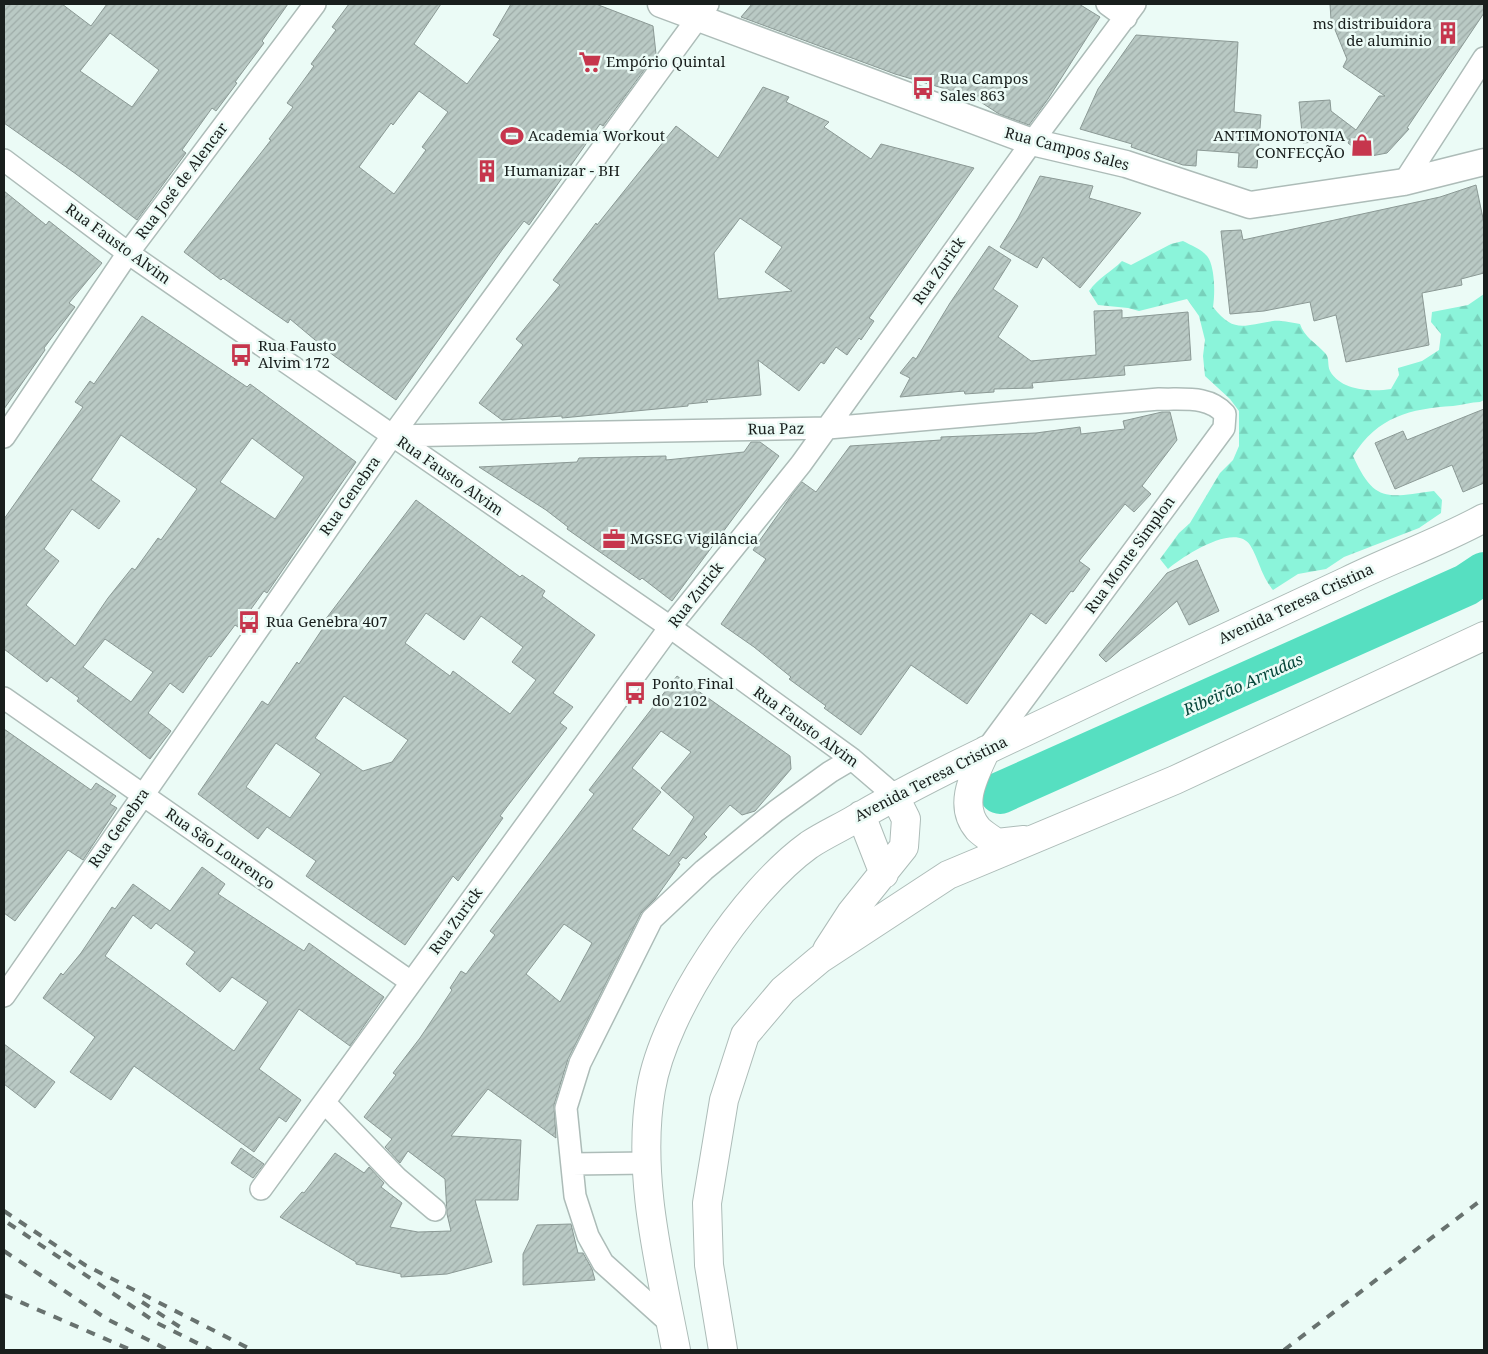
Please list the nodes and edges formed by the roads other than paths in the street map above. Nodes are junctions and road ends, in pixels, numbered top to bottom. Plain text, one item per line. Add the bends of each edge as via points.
1 (315, 4) edge
2 (662, 4) edge
3 (1106, 4) edge
4 (703, 11) edge
5 (1131, 11) edge
6 (1484, 58) edge
7 (1032, 142) junction
8 (4, 160) edge
9 (1484, 162) edge
10 (1404, 182) junction
11 (128, 253) junction
12 (1159, 400) joint
13 (828, 428) junction
14 (4, 436) edge
15 (392, 436) junction
16 (1484, 518) edge
17 (670, 627) junction
18 (1484, 636) edge
19 (4, 698) edge
20 (986, 750) junction
21 (852, 759) junction
22 (142, 795) junction
23 (894, 795) junction
24 (861, 815) junction
25 (1031, 840) junction
26 (884, 874) junction
27 (820, 959) junction
28 (411, 982) junction
29 (4, 996) edge
30 (325, 1102) junction
31 (648, 1163) junction
32 (572, 1164) junction
33 (261, 1190) dead end
34 (435, 1210) dead end
35 (671, 1324) junction
36 (676, 1350) edge
37 (723, 1350) edge

1 - 11 street, Rua José de Alencar
2 - 4 street, Rua Campos Sales
3 - 5 street
4 - 7 street, Rua Campos Sales
4 - 15 street, Rua Genebra
5 - 7 street, Rua Zurick
6 - 10 street
7 - 10 street, Rua Campos Sales via 1126,164 1250,205
7 - 13 street, Rua Zurick
8 - 11 street, Rua Fausto Alvim
9 - 10 street, Rua Campos Sales
11 - 14 street, Rua José de Alencar
11 - 15 street, Rua Fausto Alvim
12 - 13 street, Rua Paz
12 - 20 street, Rua Monte Simplon via 1200,400 1218,406 1225,414 1224,428
13 - 15 street, Rua Paz
13 - 17 street, Rua Zurick
15 - 17 street, Rua Fausto Alvim
15 - 22 street, Rua Genebra
16 - 20 main road, Avenida Teresa Cristina
17 - 21 street, Rua Fausto Alvim
17 - 28 street, Rua Zurick
18 - 25 main road via 1175,780
19 - 22 street, Rua São Lourenço
20 - 23 main road, Avenida Teresa Cristina
20 - 25 main road via 972,779 968,807 978,829 997,843
21 - 23 street, Rua Fausto Alvim
21 - 32 street via 776,811 704,870 652,920 580,1063 566,1108
22 - 28 street, Rua São Lourenço
22 - 29 street, Rua Genebra
23 - 24 main road, Avenida Teresa Cristina
23 - 26 main road via 906,819 904,847
24 - 26 main road
24 - 31 main road, Avenida Teresa Cristina via 808,846 760,888 710,956 673,1021 651,1087 646,1139
25 - 27 main road via 948,875
26 - 27 main road via 851,913
27 - 37 main road via 783,990 745,1035 724,1100 707,1203 709,1265
28 - 30 street, Rua Zurick
30 - 33 street, Rua Zurick
30 - 34 street via 397,1178
31 - 32 street
31 - 35 main road, Avenida Teresa Cristina
32 - 35 street via 575,1196 588,1236 603,1263
35 - 36 main road, Avenida Teresa Cristina

